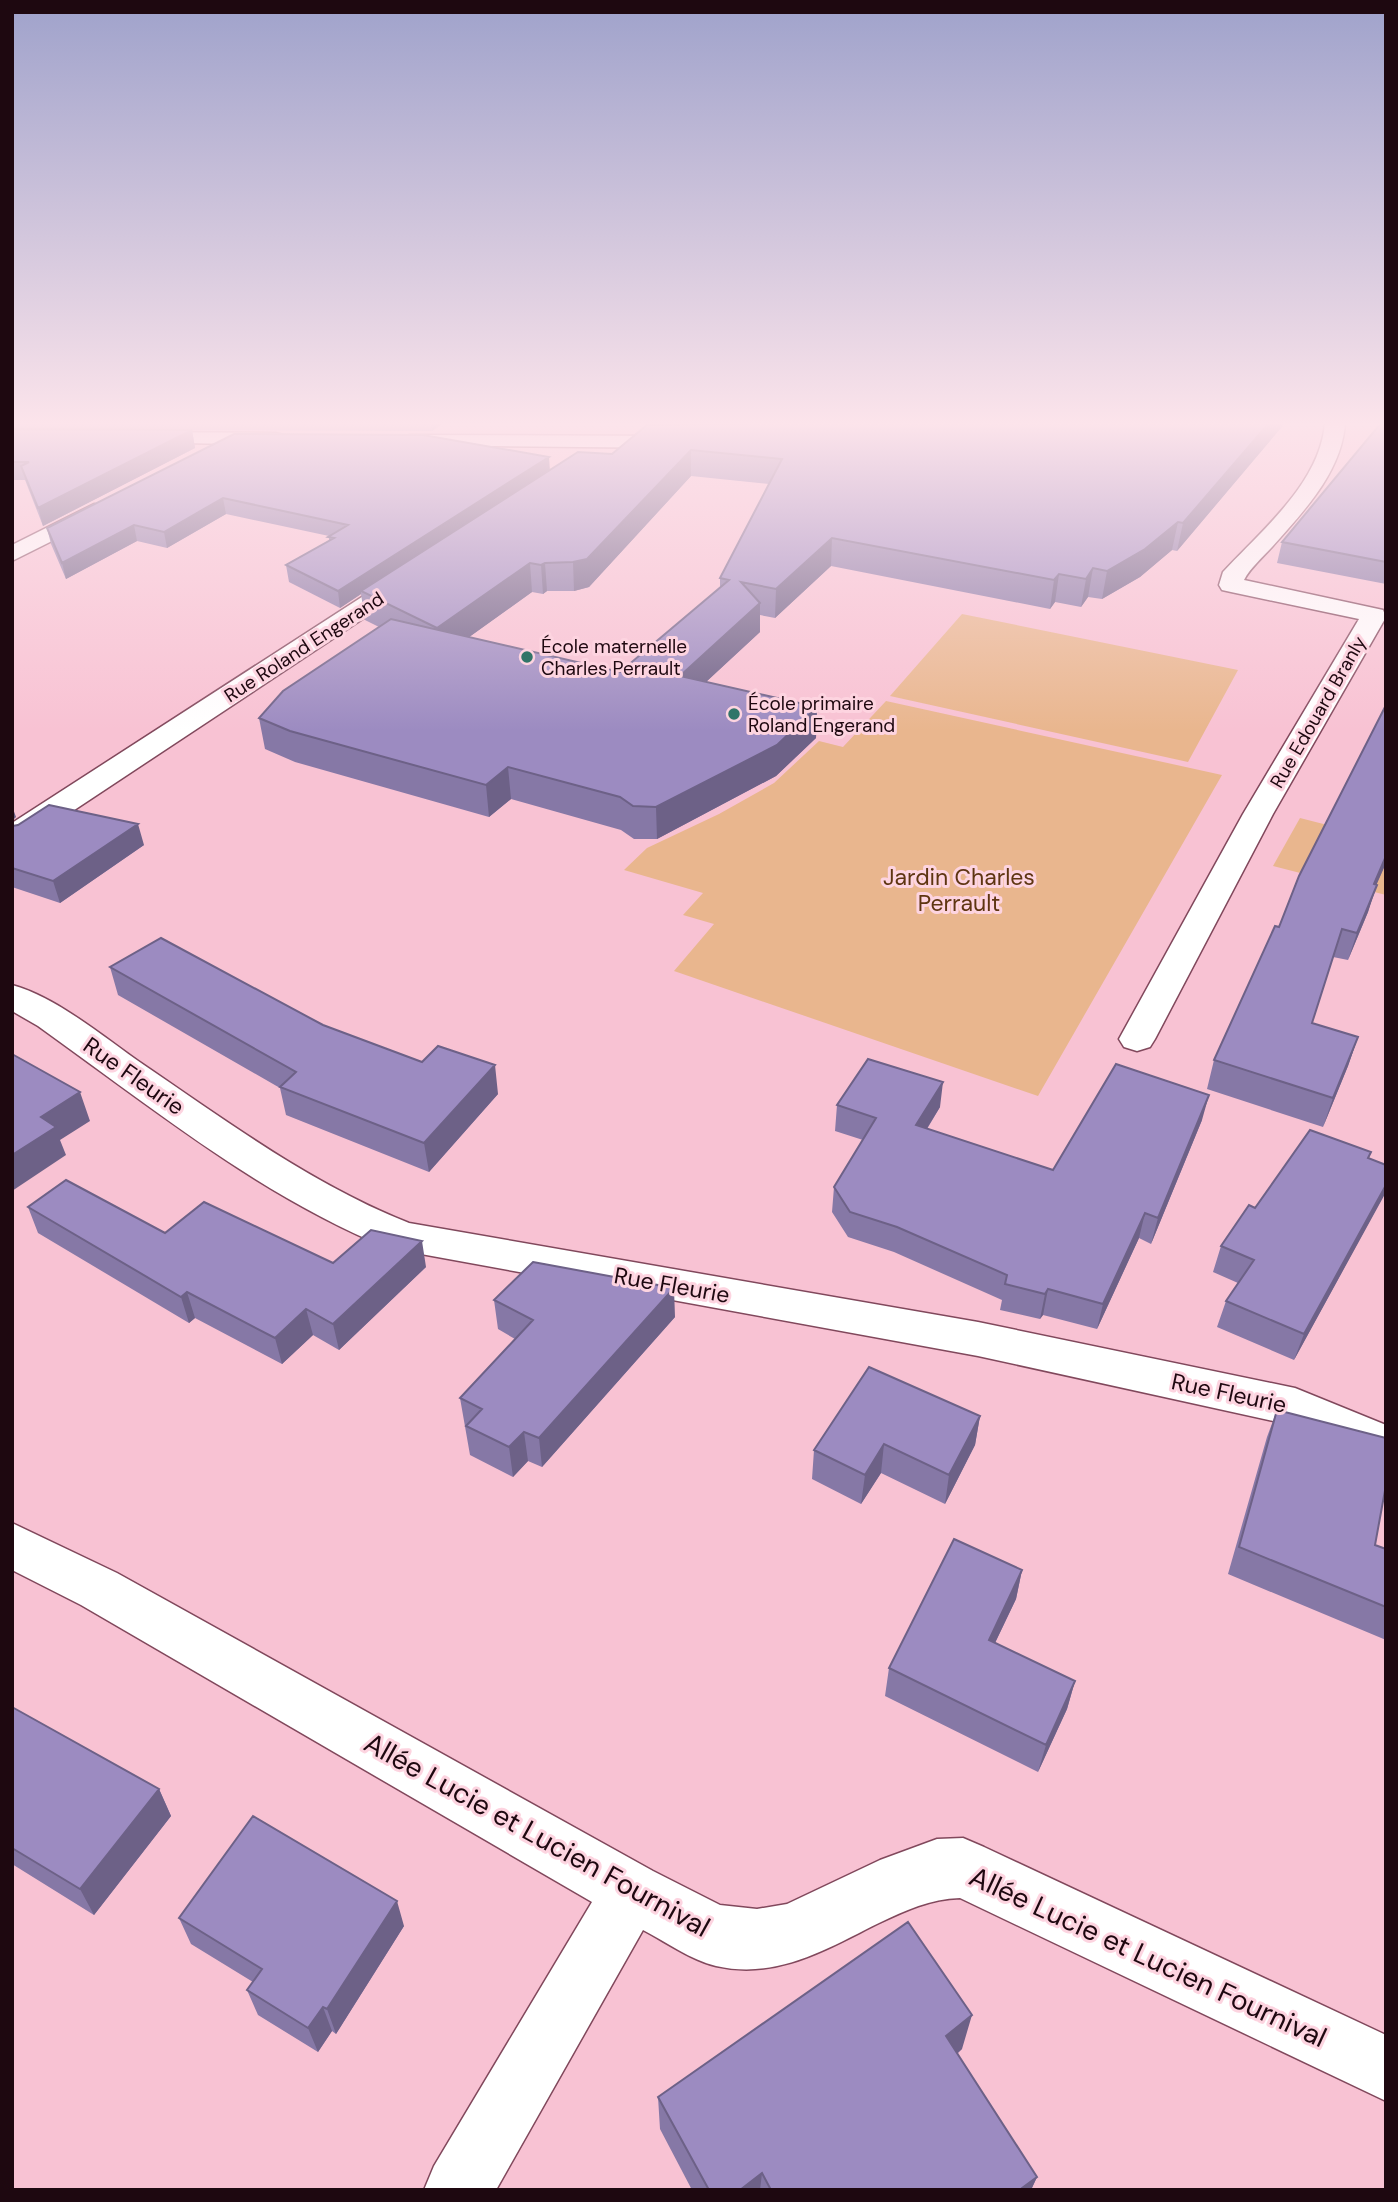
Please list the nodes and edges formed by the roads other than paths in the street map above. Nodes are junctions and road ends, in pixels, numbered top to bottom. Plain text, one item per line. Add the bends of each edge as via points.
1 (67, 526) edge
2 (1276, 526) edge
3 (12, 554) edge
4 (425, 567) edge
5 (1380, 616) edge
6 (12, 836) edge
7 (12, 996) edge
8 (1137, 1039) dead end
9 (1386, 1446) edge
10 (12, 1545) edge
11 (632, 1892) junction
12 (1386, 2068) edge
13 (458, 2190) edge

1 - 3 street
2 - 5 street, Rue Edouard Branly via 1232,577 1231,585
4 - 6 street, Rue Roland Engerand
5 - 8 street, Rue Edouard Branly via 1258,814
7 - 9 street, Rue Fleurie via 51,1018 244,1153 353,1217 403,1237 978,1339 1295,1407
10 - 11 street, Allée Lucie et Lucien Fournival via 99,1589
11 - 12 street, Allée Lucie et Lucien Fournival via 715,1935 757,1940 792,1934 901,1881 937,1869 963,1868
11 - 13 street

